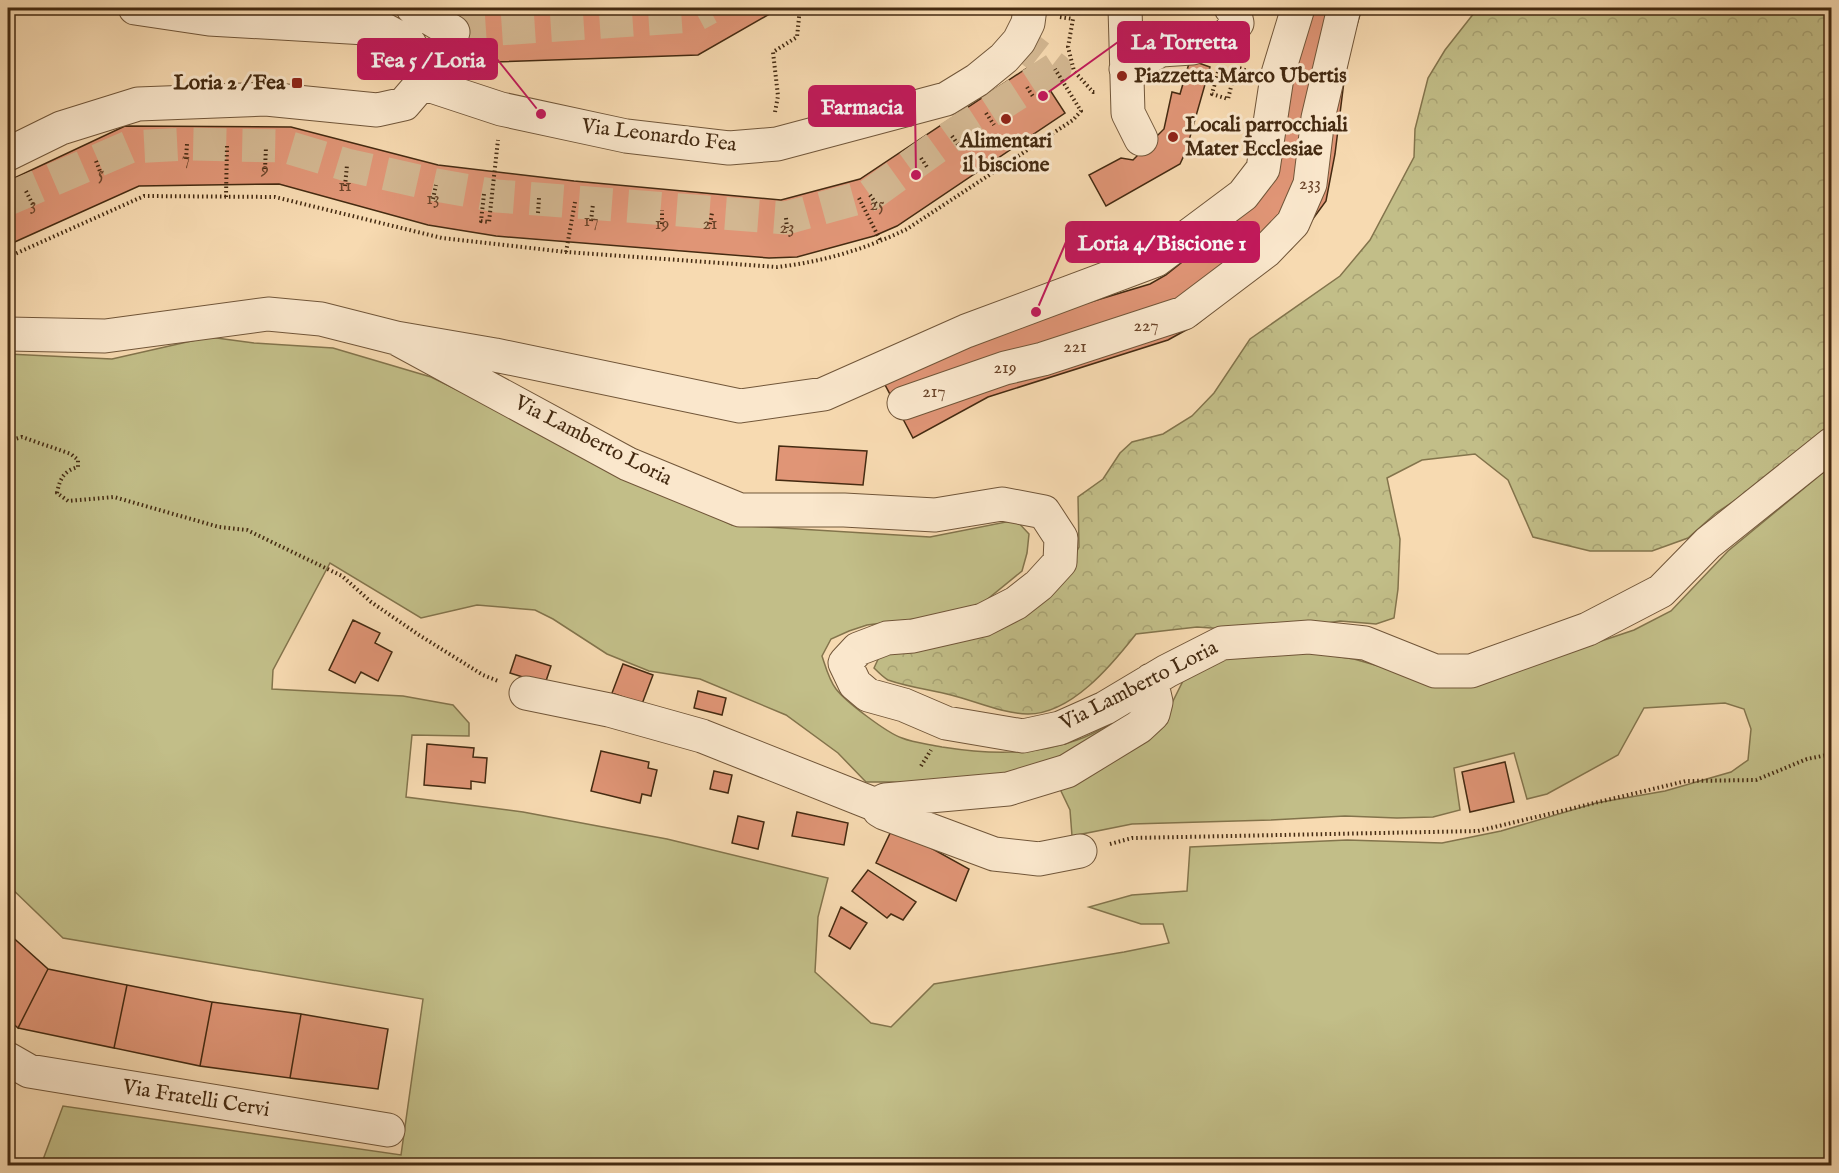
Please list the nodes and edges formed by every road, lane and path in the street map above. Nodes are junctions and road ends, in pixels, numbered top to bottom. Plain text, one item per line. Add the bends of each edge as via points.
1 (150, 8) edge
2 (413, 8) edge
3 (800, 8) edge
4 (1030, 8) edge
5 (1125, 8) edge
6 (1231, 8) edge
7 (1298, 8) edge
8 (1344, 8) edge
9 (1073, 19) dead end
10 (453, 32) tunnel mouth
11 (1219, 66) dead end
12 (1055, 69) dead end
13 (1126, 69) junction
14 (1254, 73) dead end
15 (422, 84) junction
16 (1027, 87) dead end
17 (1093, 92) dead end
18 (1034, 98) dead end
19 (501, 110) junction
20 (986, 113) dead end
21 (765, 118) dead end
22 (994, 125) dead end
23 (952, 136) dead end
24 (1141, 139) dead end
25 (187, 144) dead end
26 (227, 145) dead end
27 (959, 146) dead end
28 (266, 147) dead end
29 (8, 154) edge
30 (921, 158) dead end
31 (186, 159) dead end
32 (96, 161) dead end
33 (347, 165) dead end
34 (927, 167) dead end
35 (265, 169) dead end
36 (101, 174) dead end
37 (436, 185) dead end
38 (345, 186) dead end
39 (26, 191) dead end
40 (484, 194) dead end
41 (870, 195) dead end
42 (226, 197) junction
43 (539, 198) dead end
44 (859, 198) dead end
45 (433, 199) dead end
46 (574, 202) dead end
47 (593, 204) dead end
48 (33, 205) dead end
49 (877, 205) dead end
50 (662, 210) dead end
51 (537, 213) dead end
52 (712, 213) dead end
53 (786, 218) dead end
54 (591, 221) dead end
55 (662, 224) dead end
56 (710, 224) dead end
57 (787, 228) dead end
58 (881, 242) junction
59 (566, 252) junction
60 (8, 257) edge
61 (8, 334) edge
62 (396, 338) junction
63 (904, 403) dead end
64 (8, 441) edge
65 (1832, 444) edge
66 (1151, 680) junction
67 (526, 693) joint
68 (1832, 754) edge
69 (876, 805) junction
70 (1080, 851) joint
71 (8, 1059) edge
72 (388, 1130) dead end

1 - 15 street via 209,19 383,29 409,43 421,65
2 - 10 street
3 - 21 path via 797,37 773,52 778,96 775,112
4 - 19 street, Via Leonardo Fea via 1019,41 1004,58 946,99 777,144 729,148 626,136
5 - 13 street
6 - 13 street via 1237,22 1226,38 1192,48 1161,50
7 - 62 street, Via Lamberto Loria via 1277,77 1263,169 1243,195 1156,260 966,331 824,394 740,406
8 - 63 street via 1318,118 1310,184 1293,223 1266,251 1184,313
9 - 17 path via 1068,47 1074,71
11 - 14 path via 1212,94 1228,99 1236,67
12 - 58 path via 1081,111 1073,120
13 - 24 street via 1128,113
15 - 19 street, Via Leonardo Fea
15 - 29 street via 404,104 377,110 266,99 138,104 61,128
16 - 18 path
19 - 40 path via 489,222 481,221
20 - 22 path
23 - 27 path
25 - 31 path
26 - 42 path
28 - 35 path
30 - 34 path
32 - 36 path
33 - 38 path
37 - 45 path
39 - 48 path
41 - 49 path
42 - 59 path via 275,197 442,238
42 - 60 path via 144,196
43 - 51 path
44 - 58 path
46 - 59 path
47 - 54 path
50 - 55 path
52 - 56 path
53 - 57 path
58 - 59 path via 807,264 777,267
61 - 62 street, Via Lamberto Loria via 105,336 268,314 321,319
62 - 66 street, Via Lamberto Loria via 628,464 740,510 935,515 1002,504 1044,512 1061,538 1060,562 1040,585 983,620 887,638 858,650 845,663 855,684 868,695 946,723 1023,736 1060,728 1106,708
64 - 67 path via 22,437 78,460 78,466 63,474 59,483 57,493 68,501 114,498 219,527 247,530 342,576 419,635 483,675
65 - 66 street, Via Lamberto Loria via 1708,543 1661,591 1588,629 1503,661 1471,671 1434,671 1365,643 1309,636 1222,643
66 - 69 street via 1156,702 1153,714 1139,727 1066,771 1008,789 885,800
67 - 69 street via 609,710 702,736
68 - 70 path via 1807,759 1756,780 1686,781 1478,831 1132,838
69 - 70 street via 884,813 994,854 1039,859
71 - 72 street, Via Fratelli Cervi via 29,1071

